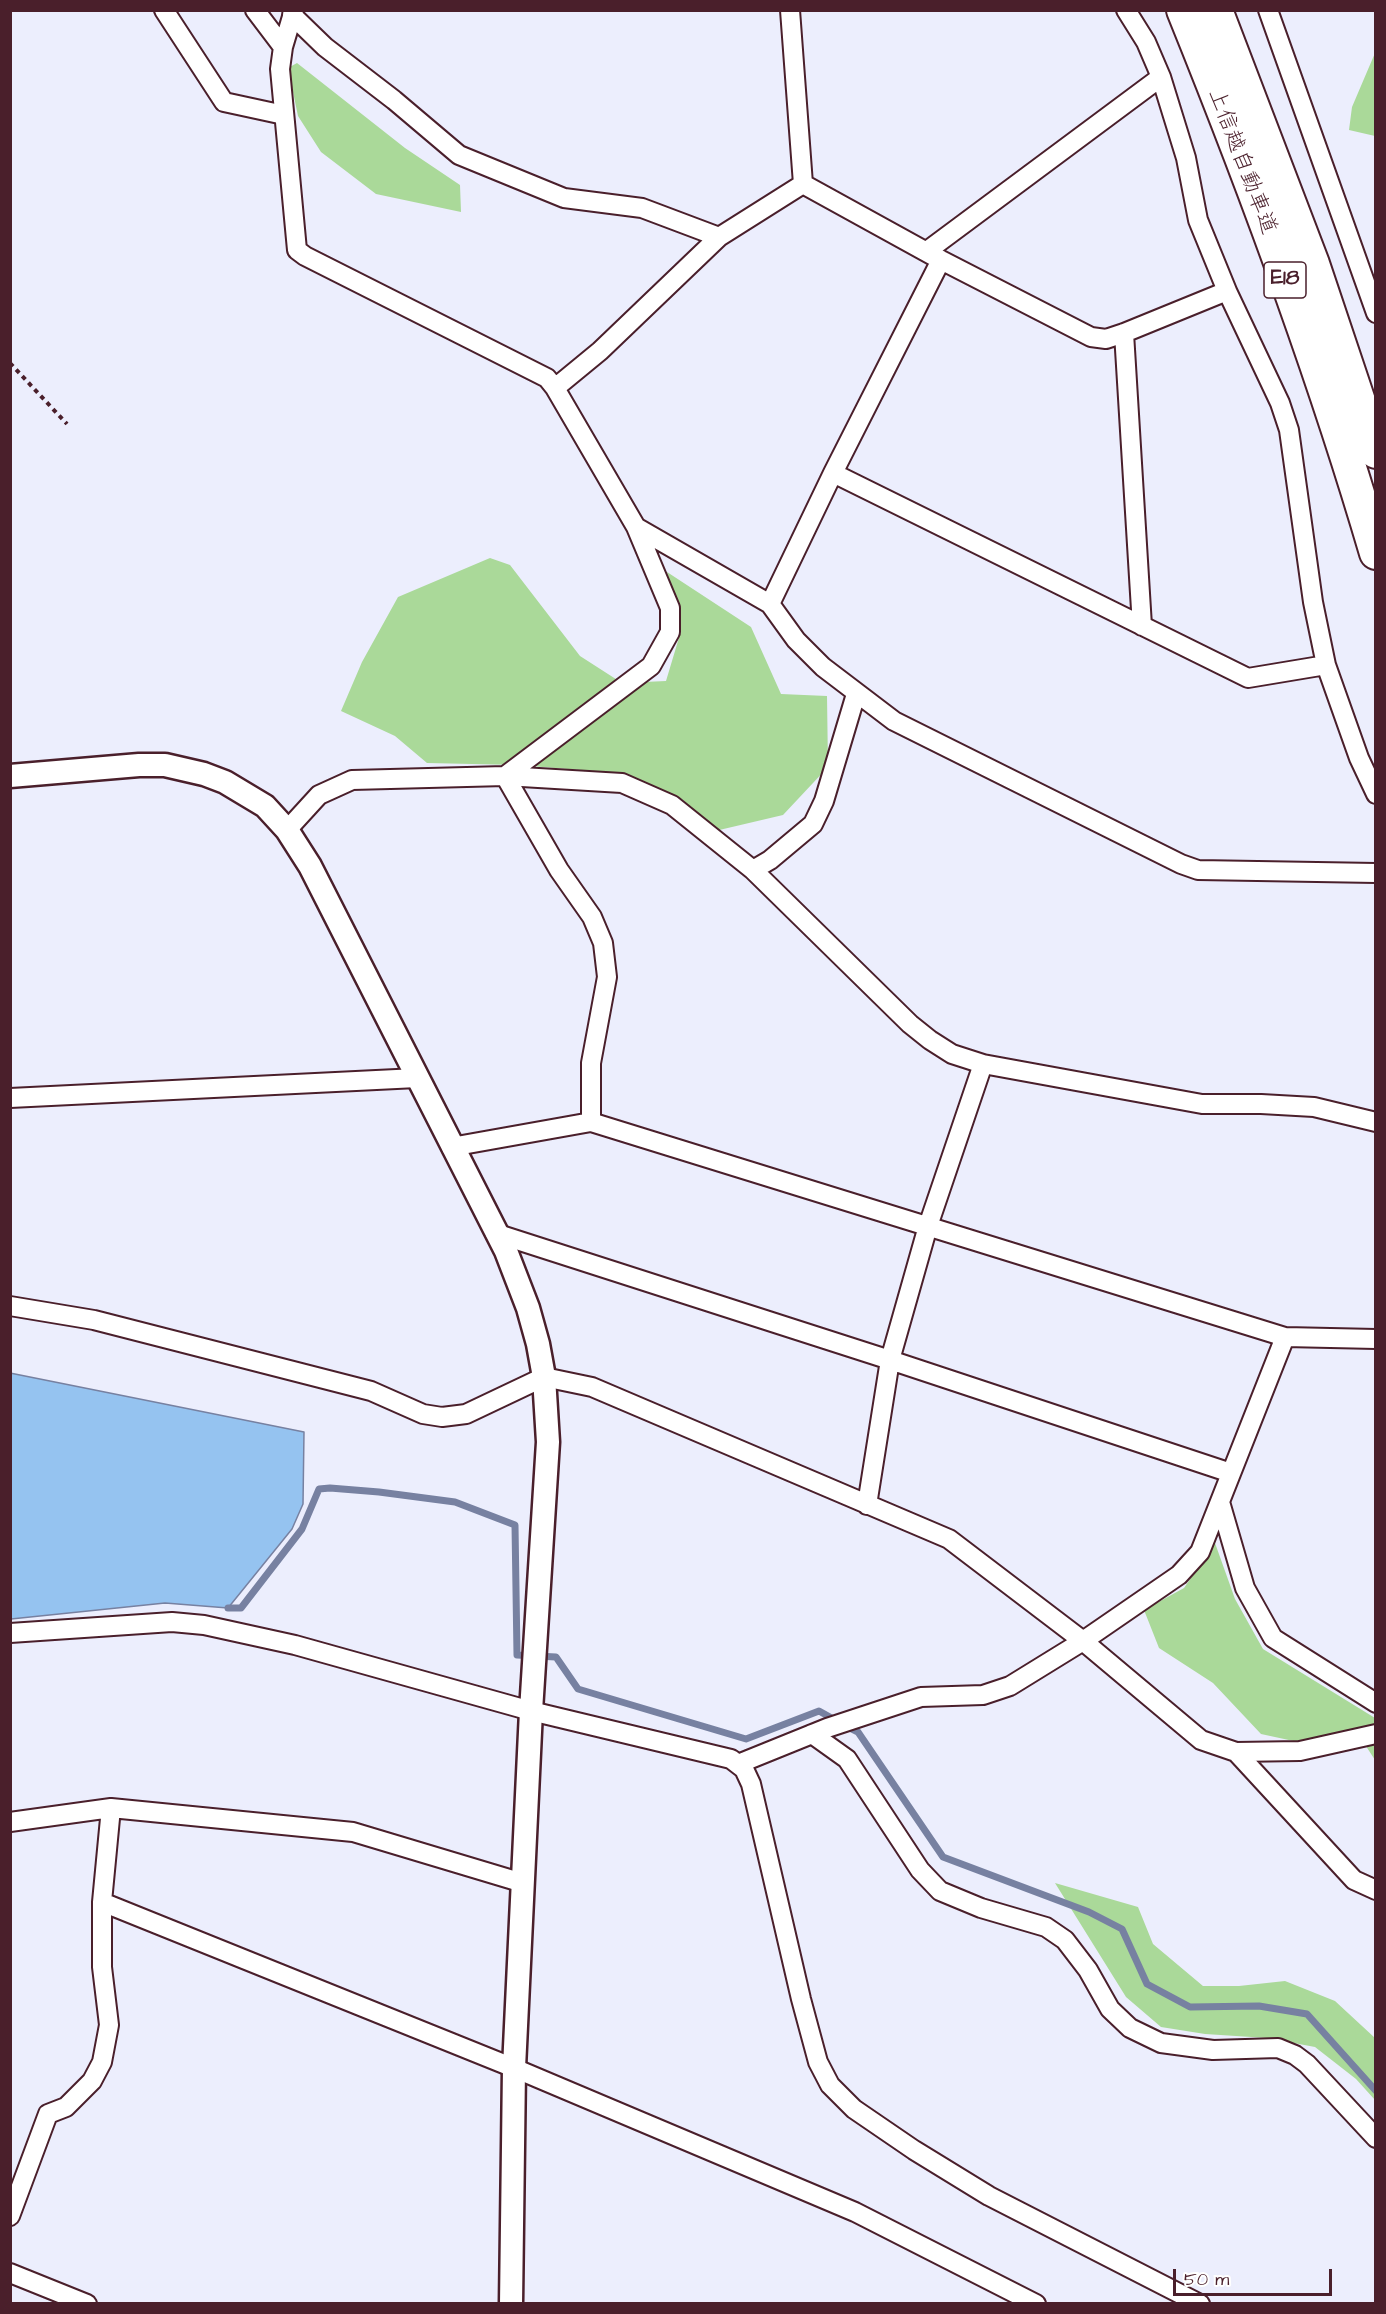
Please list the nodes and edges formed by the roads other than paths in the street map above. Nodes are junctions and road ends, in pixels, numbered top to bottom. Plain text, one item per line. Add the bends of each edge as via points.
1 (164, 10) edge
2 (255, 10) edge
3 (790, 10) edge
4 (1126, 10) edge
5 (1183, 10) edge
6 (1216, 10) edge
7 (1268, 10) edge
8 (293, 13) edge
9 (283, 47) junction
10 (1161, 77) junction
11 (284, 115) junction
12 (802, 184) junction
13 (719, 237) junction
14 (934, 256) junction
15 (1227, 291) junction
16 (1376, 313) edge
17 (1124, 333) junction
18 (555, 388) junction
19 (1376, 452) edge
20 (833, 473) junction
21 (636, 527) junction
22 (1376, 553) edge
23 (770, 604) junction
24 (1142, 626) junction
25 (1326, 665) junction
26 (856, 694) junction
27 (10, 776) edge
28 (505, 776) junction
29 (1376, 794) edge
30 (287, 830) junction
31 (753, 870) junction
32 (1376, 873) edge
33 (983, 1065) junction
34 (417, 1078) junction
35 (10, 1098) edge
36 (591, 1122) junction
37 (1376, 1122) edge
38 (451, 1147) junction
39 (928, 1226) junction
40 (495, 1233) junction
41 (10, 1306) edge
42 (1285, 1337) junction
43 (1376, 1339) edge
44 (890, 1360) junction
45 (544, 1377) junction
46 (1231, 1473) junction
47 (1220, 1502) junction
48 (867, 1505) junction
49 (10, 1633) edge
50 (1083, 1641) junction
51 (1376, 1703) edge
52 (531, 1712) junction
53 (820, 1731) junction
54 (1376, 1734) edge
55 (1236, 1752) junction
56 (738, 1764) junction
57 (111, 1808) junction
58 (10, 1822) edge
59 (523, 1883) junction
60 (1376, 1890) edge
61 (102, 1902) junction
62 (514, 2068) junction
63 (1376, 2138) edge
64 (10, 2216) edge
65 (10, 2273) edge
66 (87, 2304) edge
67 (511, 2304) edge
68 (1036, 2304) edge
69 (1200, 2304) edge

1 - 11 street via 224,102
2 - 9 street
3 - 12 street
4 - 10 street
5 - 22 highway, 上信越自動車道 / E18 via 1288,288
6 - 19 highway, 上信越自動車道 / E18 via 1312,264
7 - 16 street
8 - 9 street
8 - 13 street via 325,46 459,155 564,198 642,208
9 - 11 street via 280,69
10 - 14 street
10 - 15 street via 1186,158 1198,220
11 - 18 street via 297,250 546,378
12 - 13 street
12 - 14 street
13 - 18 street via 600,351
14 - 17 street via 1091,338 1106,339
14 - 20 street
15 - 17 street
15 - 25 street via 1289,430 1313,602
17 - 24 street
18 - 21 street
20 - 23 street
20 - 24 street
21 - 23 street
21 - 28 street via 670,608 670,632 663,646 651,666
23 - 26 street via 796,640
24 - 25 street via 1248,678
25 - 29 street
26 - 31 street via 824,801 813,824
26 - 32 street via 894,721 1198,870
27 - 30 street via 165,765 225,782 265,806
28 - 30 street via 352,780 319,795
28 - 31 street via 622,783 672,805
28 - 36 street via 559,870 592,917 603,943 607,977 591,1063
30 - 34 street via 310,866
31 - 33 street via 910,1024 952,1054
33 - 37 street via 1202,1104 1314,1107
33 - 39 street
34 - 35 street
34 - 38 street
36 - 38 street
36 - 39 street
38 - 40 street
39 - 42 street
39 - 44 street
40 - 44 street
40 - 45 street via 528,1308
41 - 45 street via 94,1320 359,1388 423,1414 442,1417 466,1414
42 - 43 street
42 - 46 street
44 - 46 street
44 - 48 street
45 - 48 street via 592,1387
45 - 52 street via 548,1442
46 - 47 street
47 - 50 street via 1200,1552 1179,1575
47 - 51 street via 1245,1588 1273,1638
48 - 50 street via 949,1539
49 - 52 street via 172,1623 204,1625 295,1645
50 - 53 street via 1010,1686 983,1695 921,1696
50 - 55 street via 1201,1740
52 - 56 street via 711,1753
52 - 59 street
53 - 56 street
53 - 63 street via 847,1758 920,1870 940,1892 1046,1927 1065,1940 1077,1955 1110,2009 1130,2028 1161,2043 1213,2050 1278,2048 1295,2055
54 - 55 street via 1300,1751
55 - 60 street via 1354,1880
56 - 69 street via 751,1784 801,1999 818,2062 830,2085 854,2109 989,2196
57 - 58 street
57 - 59 street via 353,1832
57 - 61 street
59 - 62 street
61 - 62 street
61 - 64 street via 102,1967 109,2025 102,2062 92,2081 66,2107 48,2114
62 - 67 street
62 - 68 street via 855,2212
65 - 66 street

